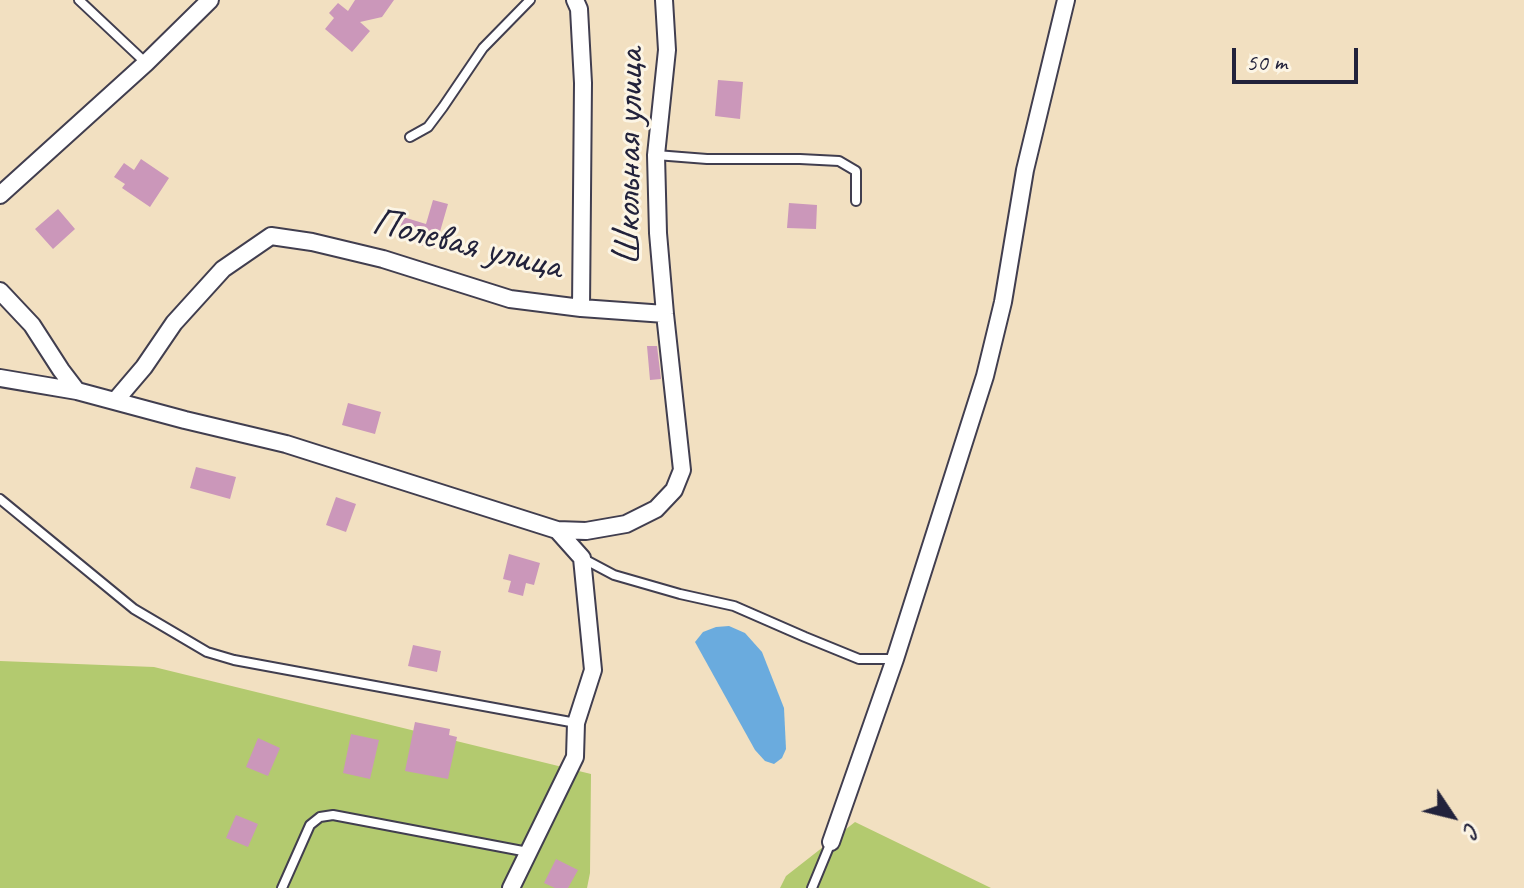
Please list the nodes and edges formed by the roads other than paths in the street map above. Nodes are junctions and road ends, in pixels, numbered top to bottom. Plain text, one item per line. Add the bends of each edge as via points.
1 (79, 0) edge
2 (530, 0) edge
3 (575, 0) edge
4 (664, 0) edge
5 (1066, 0) edge
6 (207, 1) edge
7 (146, 63) junction
8 (410, 137) dead end
9 (656, 155) junction
10 (0, 195) edge
11 (856, 201) dead end
12 (0, 291) edge
13 (581, 308) junction
14 (665, 314) junction
15 (0, 378) edge
16 (77, 391) junction
17 (115, 401) junction
18 (0, 499) edge
19 (557, 530) junction
20 (582, 558) junction
21 (895, 659) junction
22 (576, 723) junction
23 (831, 842) joint
24 (528, 852) junction
25 (282, 888) edge
26 (511, 888) edge
27 (812, 888) edge

1 - 7 lane
2 - 8 lane via 483,48 428,127
3 - 13 street via 583,83
4 - 9 street, Школьная улица via 667,50
5 - 21 street via 1025,170 985,376
6 - 7 street
7 - 10 street
9 - 11 lane via 839,161 856,171
9 - 14 street, Школьная улица
12 - 16 street via 32,325
13 - 14 street, Полевая улица
13 - 17 street, Полевая улица via 510,299 383,259 271,236 223,269
14 - 19 street via 682,470 674,490 656,509 626,524
15 - 16 street
16 - 17 street
17 - 19 street via 286,444
18 - 22 lane via 134,609 207,652
19 - 20 street
20 - 21 lane via 614,575 734,606 859,659
20 - 22 street via 593,670
21 - 23 street
22 - 24 street via 575,757
23 - 27 lane
24 - 25 lane via 333,815 310,825
24 - 26 street

